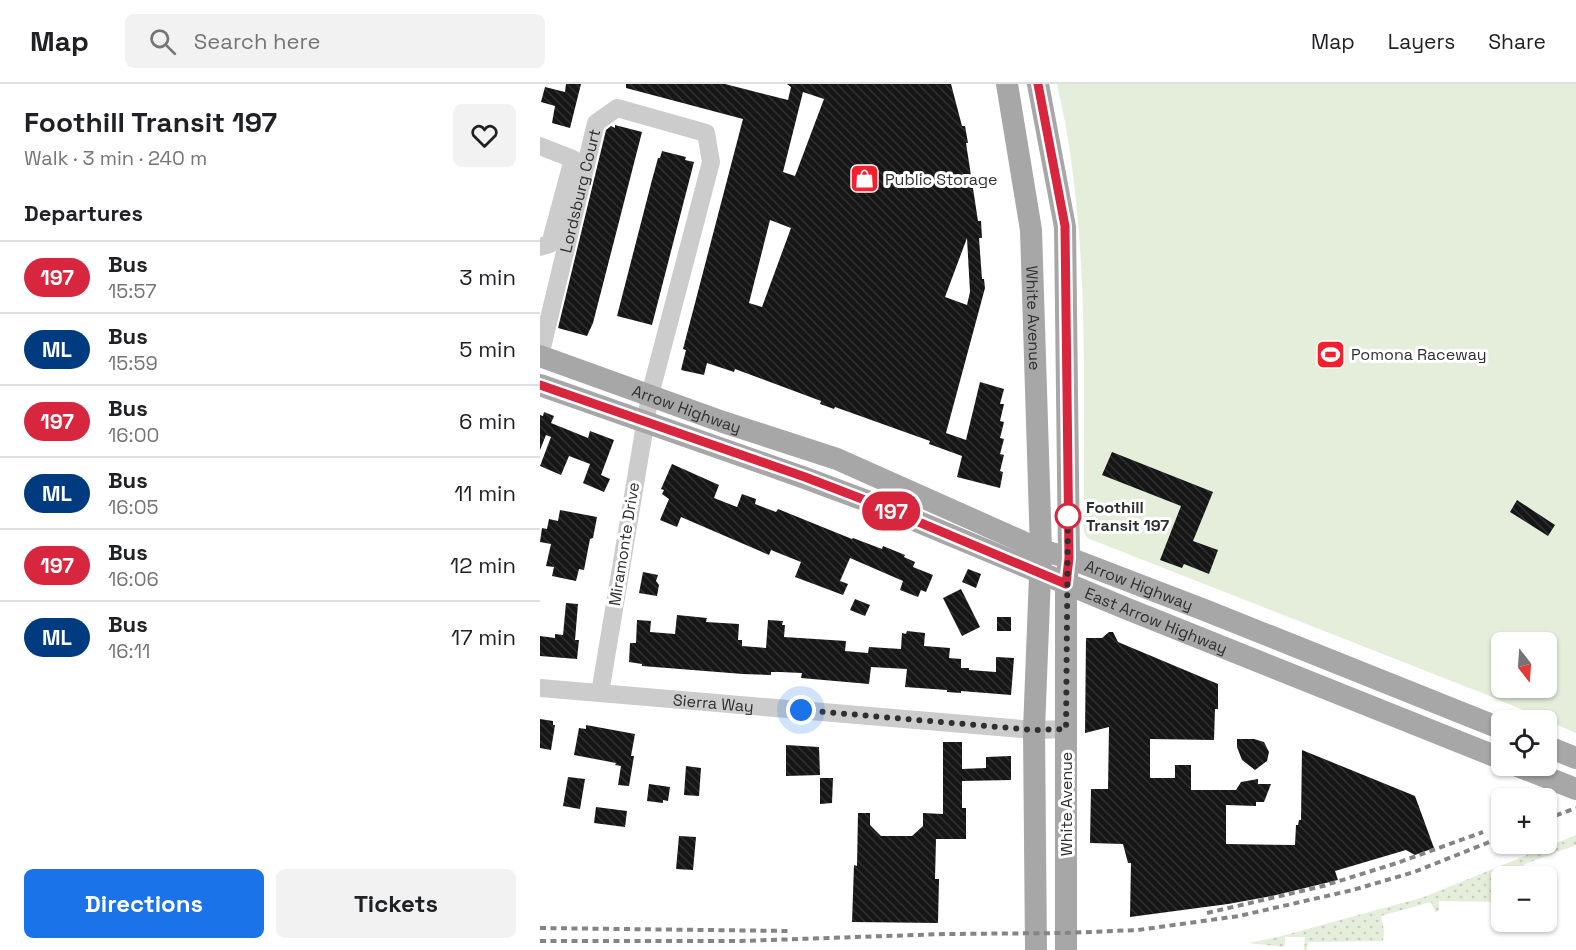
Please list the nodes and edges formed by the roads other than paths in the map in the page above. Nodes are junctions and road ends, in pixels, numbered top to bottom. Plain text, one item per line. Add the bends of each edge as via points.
1 (1007, 84) edge
2 (1038, 84) edge
3 (540, 146) edge
4 (540, 247) edge
5 (540, 356) edge
6 (540, 385) edge
7 (650, 395) junction
8 (644, 422) junction
9 (1041, 550) junction
10 (1069, 558) junction
11 (1041, 573) junction
12 (1066, 584) junction
13 (540, 688) edge
14 (600, 693) junction
15 (1491, 725) edge
16 (1066, 729) junction
17 (1034, 730) junction
18 (1557, 750) edge
19 (1491, 755) edge
20 (1576, 758) edge
21 (1543, 776) edge
22 (1576, 789) edge
23 (1036, 950) edge
24 (1066, 950) edge

1 - 9 main road, White Avenue via 1031,230
2 - 10 main road, White Avenue via 1065,226
3 - 4 street via 573,159 550,244
5 - 7 main road, Arrow Highway
5 - 7 street, Lordsburg Court via 596,123 617,108 706,133 711,162
6 - 8 main road, East Arrow Highway
7 - 8 street, Miramonte Drive
7 - 9 main road, Arrow Highway via 837,459
8 - 11 main road, East Arrow Highway via 883,507
8 - 14 street, Miramonte Drive
9 - 10 main road, Arrow Highway
9 - 11 main road, White Avenue
10 - 12 main road, White Avenue
10 - 15 main road, Arrow Highway
11 - 12 main road, East Arrow Highway
11 - 17 main road, White Avenue
12 - 16 main road, White Avenue
12 - 19 main road, East Arrow Highway
13 - 14 street, Sierra Way
14 - 17 street, Sierra Way
16 - 17 street, Sierra Way
16 - 24 main road, White Avenue
17 - 23 main road, White Avenue
18 - 20 main road
21 - 22 main road

